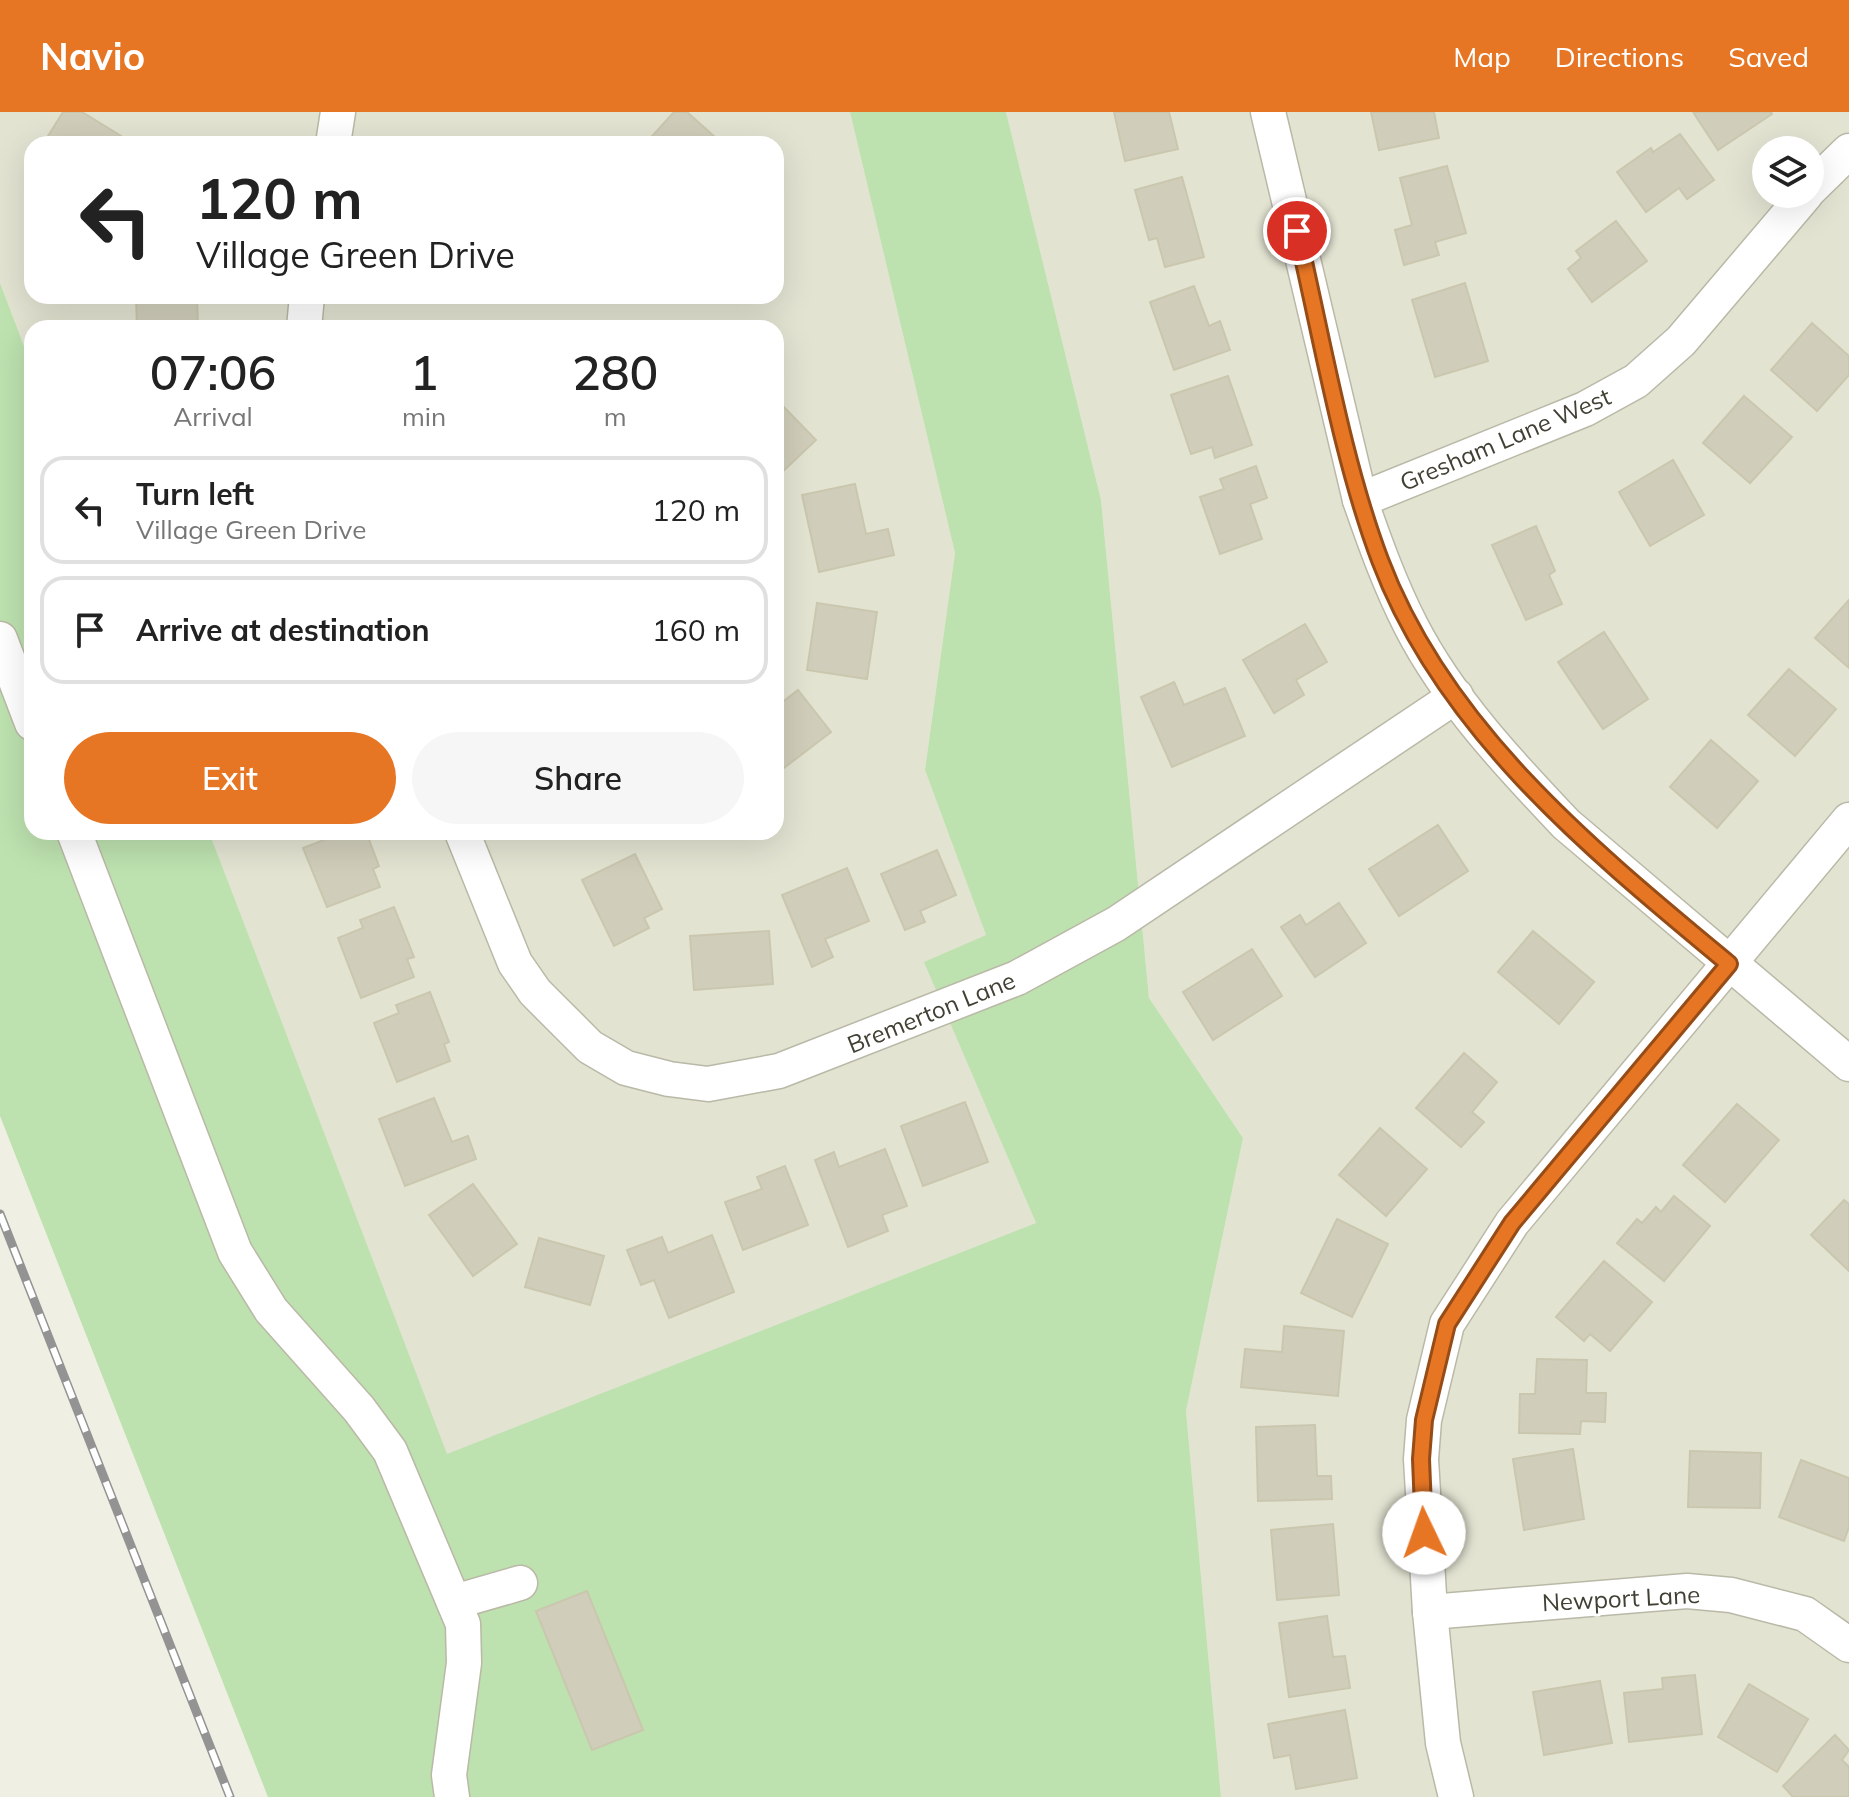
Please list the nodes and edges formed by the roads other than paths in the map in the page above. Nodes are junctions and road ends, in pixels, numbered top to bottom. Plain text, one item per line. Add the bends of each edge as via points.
1 (338, 112) edge
2 (1268, 112) edge
3 (334, 136) edge
4 (1849, 151) edge
5 (1824, 175) edge
6 (1794, 208) edge
7 (1360, 500) junction
8 (0, 639) edge
9 (1456, 696) junction
10 (24, 702) edge
11 (1849, 820) edge
12 (77, 840) edge
13 (465, 840) edge
14 (1729, 964) junction
15 (1849, 1064) edge
16 (520, 1583) dead end
17 (454, 1602) junction
18 (1430, 1612) junction
19 (1849, 1645) edge
20 (452, 1797) edge
21 (1456, 1797) edge

1 - 3 street
2 - 7 street
4 - 5 street
6 - 7 street, Gresham Lane West via 1681,341 1636,381 1585,409
7 - 9 street via 1412,628
8 - 10 street
9 - 13 street, Bremerton Lane via 1116,924 1052,961 779,1071 708,1084 626,1068 590,1047 559,1017 515,963
9 - 14 street via 1566,824
11 - 14 street
12 - 17 street via 235,1252 271,1310 390,1451
14 - 15 street
14 - 18 street via 1512,1223 1447,1324 1424,1420 1421,1459
16 - 17 street
17 - 20 street via 463,1624 464,1663 449,1775
18 - 19 street, Newport Lane via 1687,1591 1731,1595 1805,1614
18 - 21 street via 1443,1743

